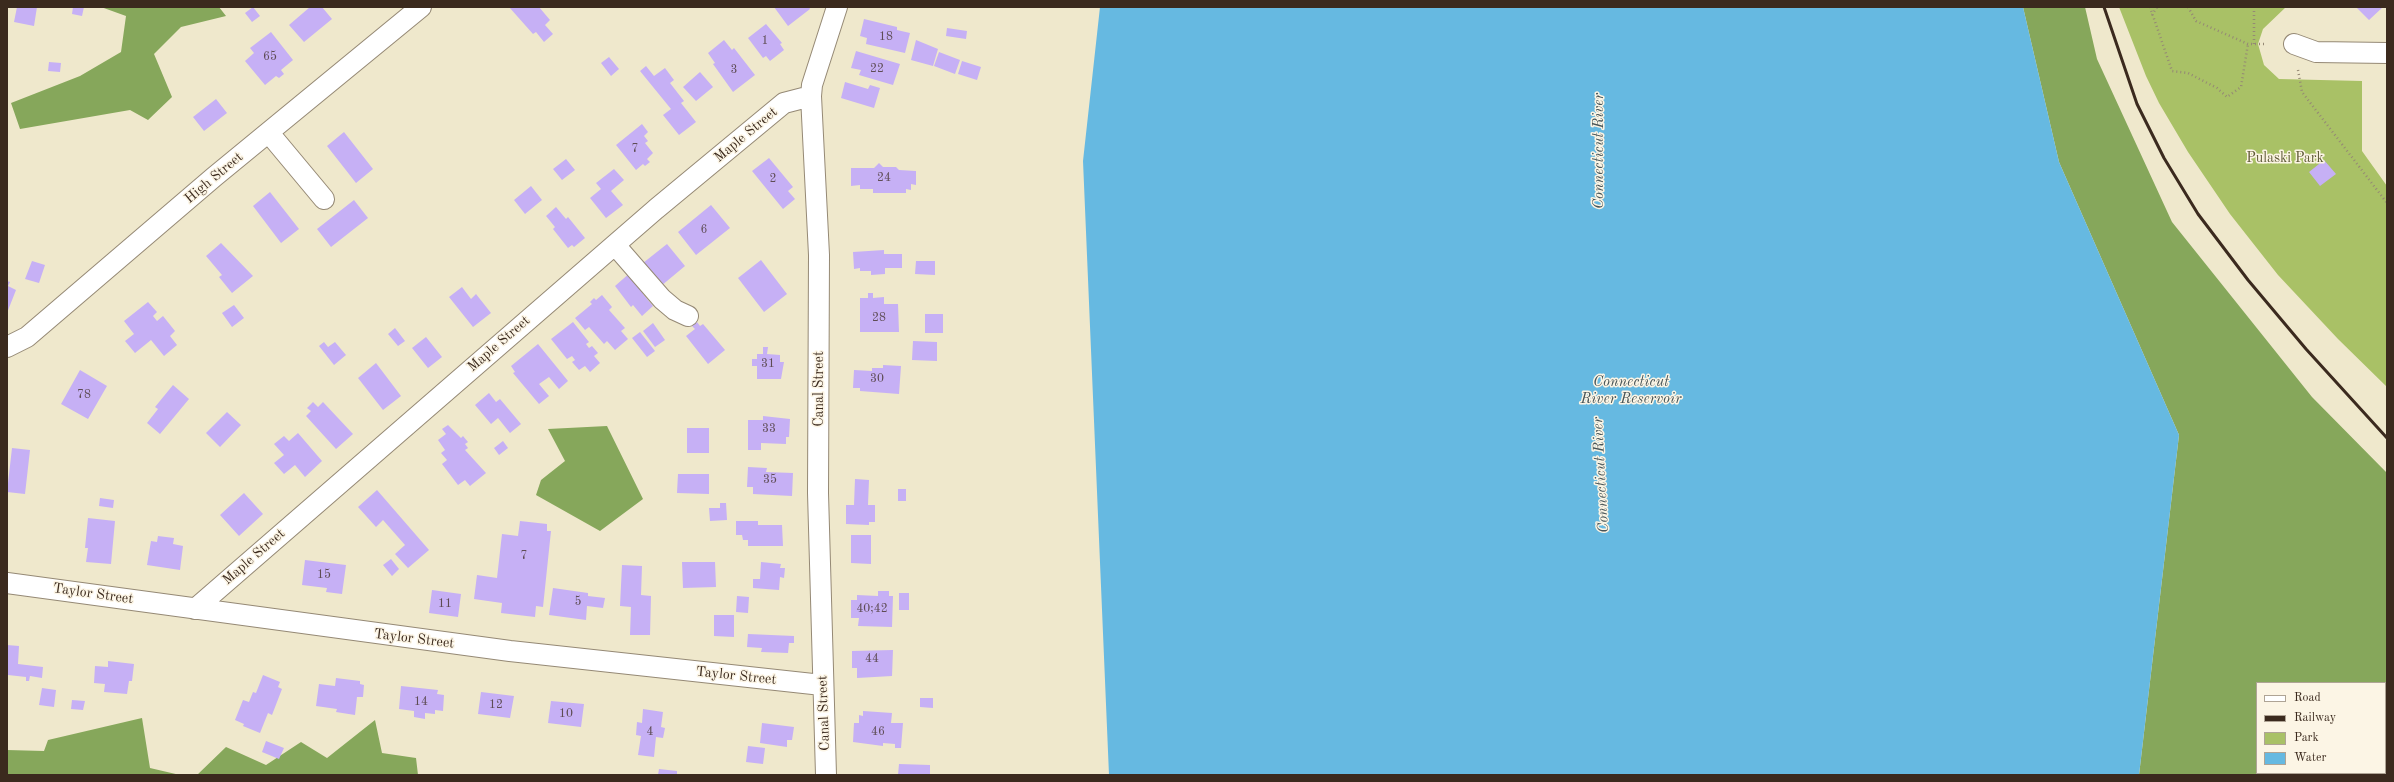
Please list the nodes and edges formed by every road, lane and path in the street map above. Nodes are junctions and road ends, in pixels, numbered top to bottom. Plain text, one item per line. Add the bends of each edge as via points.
1 (421, 7) edge
2 (837, 7) edge
3 (2150, 7) edge
4 (2157, 7) edge
5 (2188, 7) edge
6 (2250, 7) edge
7 (2254, 9) edge
8 (2152, 15) junction
9 (2248, 44) junction
10 (2254, 44) junction
11 (2266, 44) dead end
12 (2294, 44) dead end
13 (2387, 53) edge
14 (2298, 70) dead end
15 (812, 96) junction
16 (269, 133) junction
17 (324, 199) dead end
18 (2387, 203) edge
19 (615, 245) junction
20 (688, 316) dead end
21 (7, 347) edge
22 (7, 583) edge
23 (195, 609) junction
24 (822, 685) junction
25 (826, 775) edge

1 - 16 street, High Street
2 - 15 street, Canal Street via 812,85
3 - 8 path
4 - 8 path
5 - 9 path via 2196,21
6 - 7 path
7 - 10 path
8 - 9 path via 2172,71 2188,73 2218,88 2227,97 2241,87
9 - 10 path
10 - 11 path
12 - 13 street via 2316,52
14 - 18 path via 2302,92
15 - 19 street, Maple Street via 784,103
15 - 24 street, Canal Street via 819,255 818,493
16 - 17 street
16 - 21 street, High Street via 27,337
19 - 20 street via 662,299 675,310
19 - 23 street, Maple Street
22 - 23 street, Taylor Street
23 - 24 street, Taylor Street via 510,651
24 - 25 street, Canal Street

